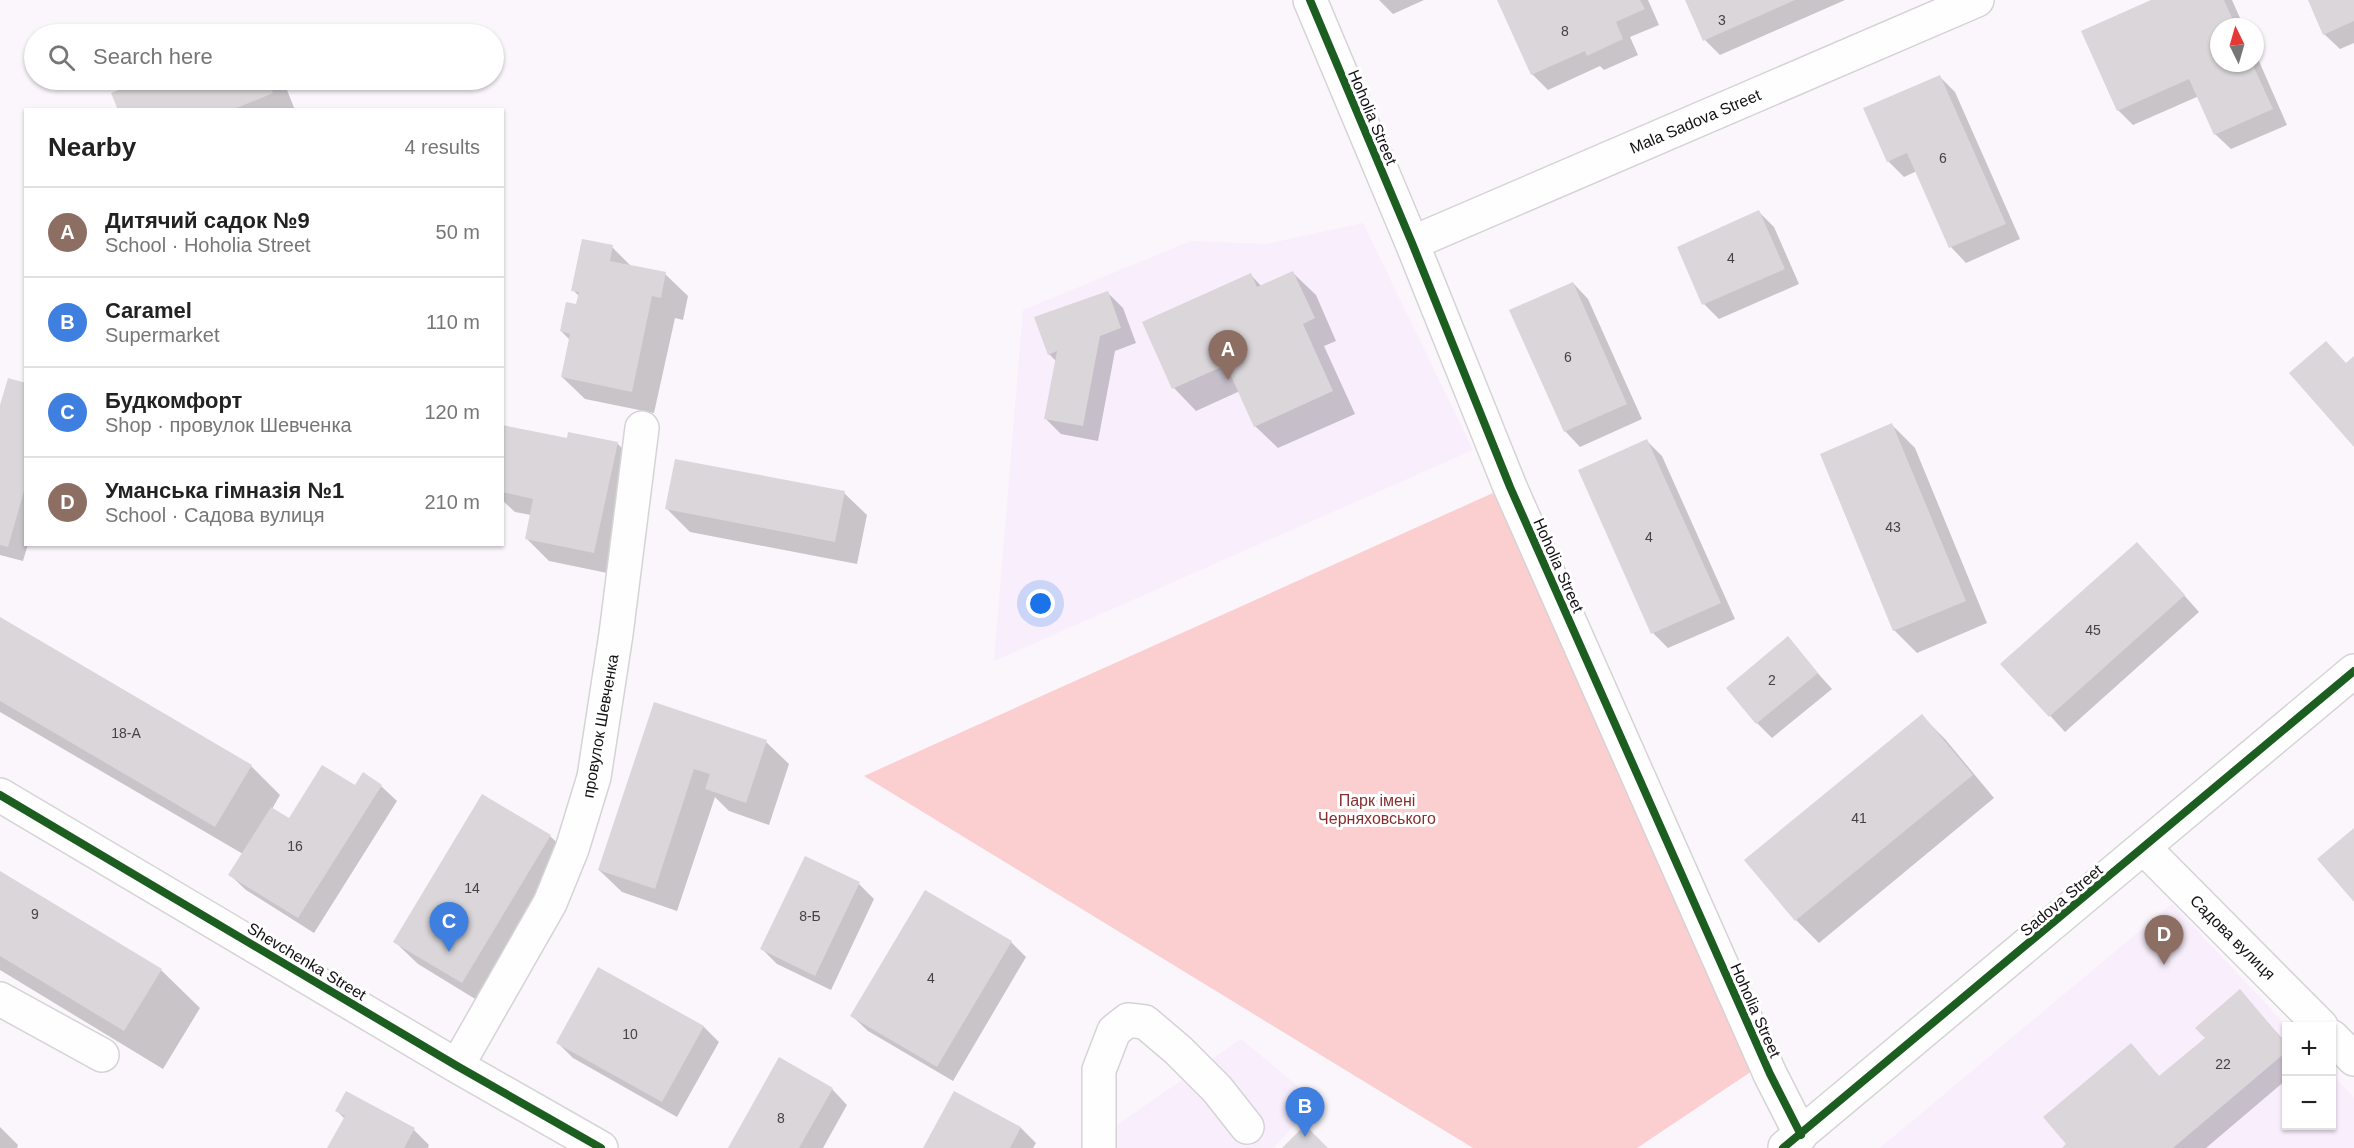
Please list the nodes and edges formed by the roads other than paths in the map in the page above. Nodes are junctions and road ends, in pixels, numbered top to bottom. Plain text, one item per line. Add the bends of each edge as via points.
1 (1310, 0) edge
2 (1977, 0) edge
3 (1412, 243) junction
4 (642, 429) dead end
5 (2354, 671) edge
6 (0, 795) edge
7 (2144, 848) junction
8 (0, 999) edge
9 (2317, 1022) edge
10 (2336, 1042) edge
11 (102, 1055) dead end
12 (2354, 1059) edge
13 (457, 1065) junction
14 (1246, 1127) dead end
15 (1792, 1141) edge
16 (601, 1148) edge
17 (1099, 1148) edge

1 - 3 street, Hoholia Street
2 - 3 street, Mala Sadova Street
3 - 15 street, Hoholia Street via 1510,487 1760,1052
4 - 13 street, провулок Шевченка via 594,777 550,903
5 - 7 street, Sadova Street
6 - 13 street, Shevchenka Street
7 - 9 street, Садова вулиця
7 - 15 street, Sadova Street
8 - 11 street
10 - 12 street
13 - 16 street, Shevchenka Street
14 - 17 street via 1217,1089 1178,1050 1145,1022 1128,1020 1114,1031 1099,1070

